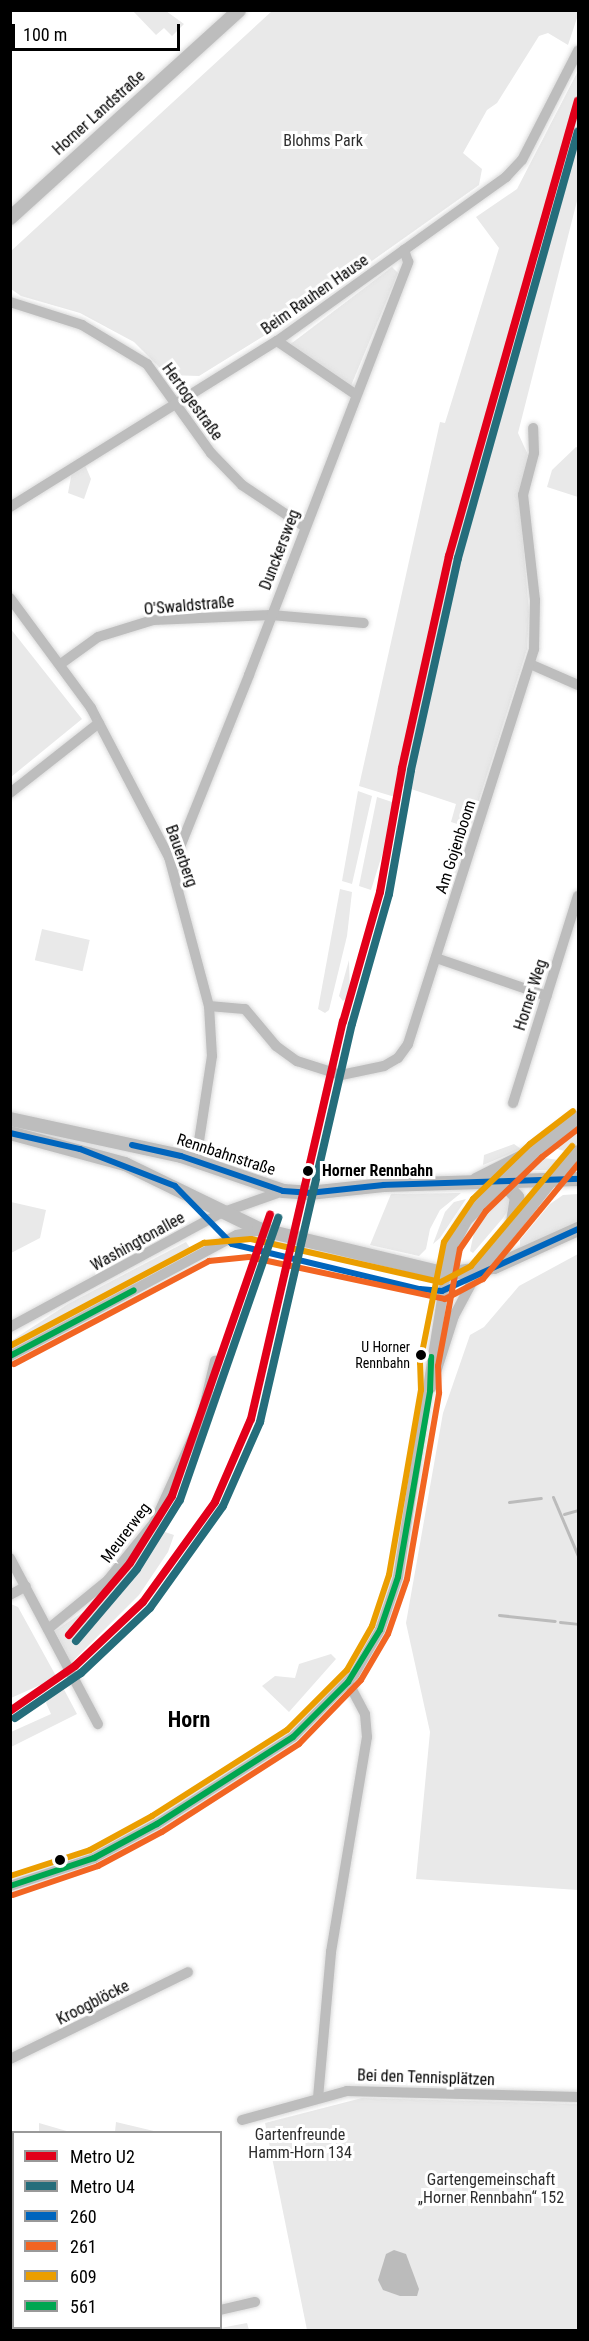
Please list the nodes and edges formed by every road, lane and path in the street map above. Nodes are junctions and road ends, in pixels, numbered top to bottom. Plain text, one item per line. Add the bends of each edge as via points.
1 (239, 10) edge
2 (579, 51) edge
3 (10, 218) edge
4 (404, 250) junction
5 (10, 302) edge
6 (277, 341) junction
7 (355, 394) junction
8 (178, 404) junction
9 (533, 428) dead end
10 (10, 507) edge
11 (304, 527) junction
12 (10, 598) edge
13 (271, 615) junction
14 (364, 623) dead end
15 (62, 663) junction
16 (530, 663) junction
17 (579, 685) edge
18 (99, 723) junction
19 (10, 793) edge
20 (169, 857) junction
21 (579, 896) edge
22 (436, 958) junction
23 (547, 996) junction
24 (209, 1006) junction
25 (513, 1103) dead end
26 (579, 1118) edge
27 (10, 1119) edge
28 (10, 1133) edge
29 (536, 1150) junction
30 (579, 1152) edge
31 (196, 1161) junction
32 (579, 1179) edge
33 (474, 1181) junction
34 (550, 1181) junction
35 (503, 1182) junction
36 (283, 1191) junction
37 (221, 1214) junction
38 (512, 1226) junction
39 (579, 1229) edge
40 (260, 1230) junction
41 (477, 1273) junction
42 (446, 1274) junction
43 (10, 1327) edge
44 (10, 1356) edge
45 (215, 1361) dead end
46 (430, 1391) junction
47 (10, 1558) edge
48 (26, 1586) junction
49 (10, 1596) edge
50 (48, 1629) junction
51 (348, 1682) junction
52 (98, 1724) dead end
53 (10, 1886) edge
54 (188, 1972) dead end
55 (10, 2059) edge
56 (579, 2097) edge
57 (318, 2098) junction
58 (242, 2120) dead end
59 (255, 2302) dead end
60 (222, 2310) edge

1 - 3 main road, Horner Landstraße
2 - 4 street, Beim Rauhen Hause via 522,160 493,187
4 - 6 street, Beim Rauhen Hause
4 - 7 street, Dunckersweg via 408,262
5 - 8 street, Hertogestraße via 82,325 126,348 147,364
6 - 7 street
6 - 8 street, Beim Rauhen Hause
7 - 11 street, Dunckersweg
8 - 10 street, Beim Rauhen Hause
8 - 11 street, Hertogestraße via 211,453 242,485
9 - 16 street, Am Gojenboom via 534,453 523,495 535,600
11 - 13 street, Dunckersweg
12 - 15 street, Bauerberg
13 - 14 street, O'Swaldstraße
13 - 15 street, O'Swaldstraße via 153,620 98,637
13 - 20 street, Dunckersweg via 180,847
15 - 18 street, Bauerberg
16 - 17 street
16 - 22 street, Am Gojenboom
18 - 19 street
18 - 20 street, Bauerberg
20 - 24 street, Bauerberg
21 - 23 street, Horner Weg
22 - 23 street
22 - 24 street, Am Gojenboom via 408,1044 398,1058 384,1066 341,1075 313,1068 276,1046 245,1009
23 - 25 street, Horner Weg
24 - 31 street, Bauerberg via 212,1056
26 - 29 main road
27 - 31 main road, Rennbahnstraße
28 - 37 main road via 125,1164
29 - 33 main road
29 - 35 main road
30 - 34 main road
31 - 36 main road, Rennbahnstraße
32 - 34 main road, Rennbahnstraße
33 - 35 main road, Rennbahnstraße
33 - 36 main road, Rennbahnstraße via 309,1193
34 - 35 main road, Rennbahnstraße
34 - 38 main road
35 - 38 main road via 517,1197
35 - 42 main road via 461,1226
36 - 37 street, Washingtonallee
37 - 40 main road
37 - 43 street, Washingtonallee
38 - 41 main road
39 - 41 main road
40 - 42 main road
40 - 44 street via 237,1235
41 - 42 main road
41 - 46 street via 454,1316
42 - 46 street via 429,1365
45 - 50 street, Meurerweg via 201,1420 154,1523 108,1580
46 - 51 street via 396,1587 380,1630
47 - 48 street
48 - 49 street
48 - 50 street
50 - 52 street
51 - 53 street via 293,1737 157,1824 94,1858
51 - 57 street via 365,1714 367,1737 331,1952
54 - 55 street, Kroogblöcke
56 - 57 street, Bei den Tennisplätzen via 368,2090
57 - 58 street, Bei den Tennisplätzen
59 - 60 street

